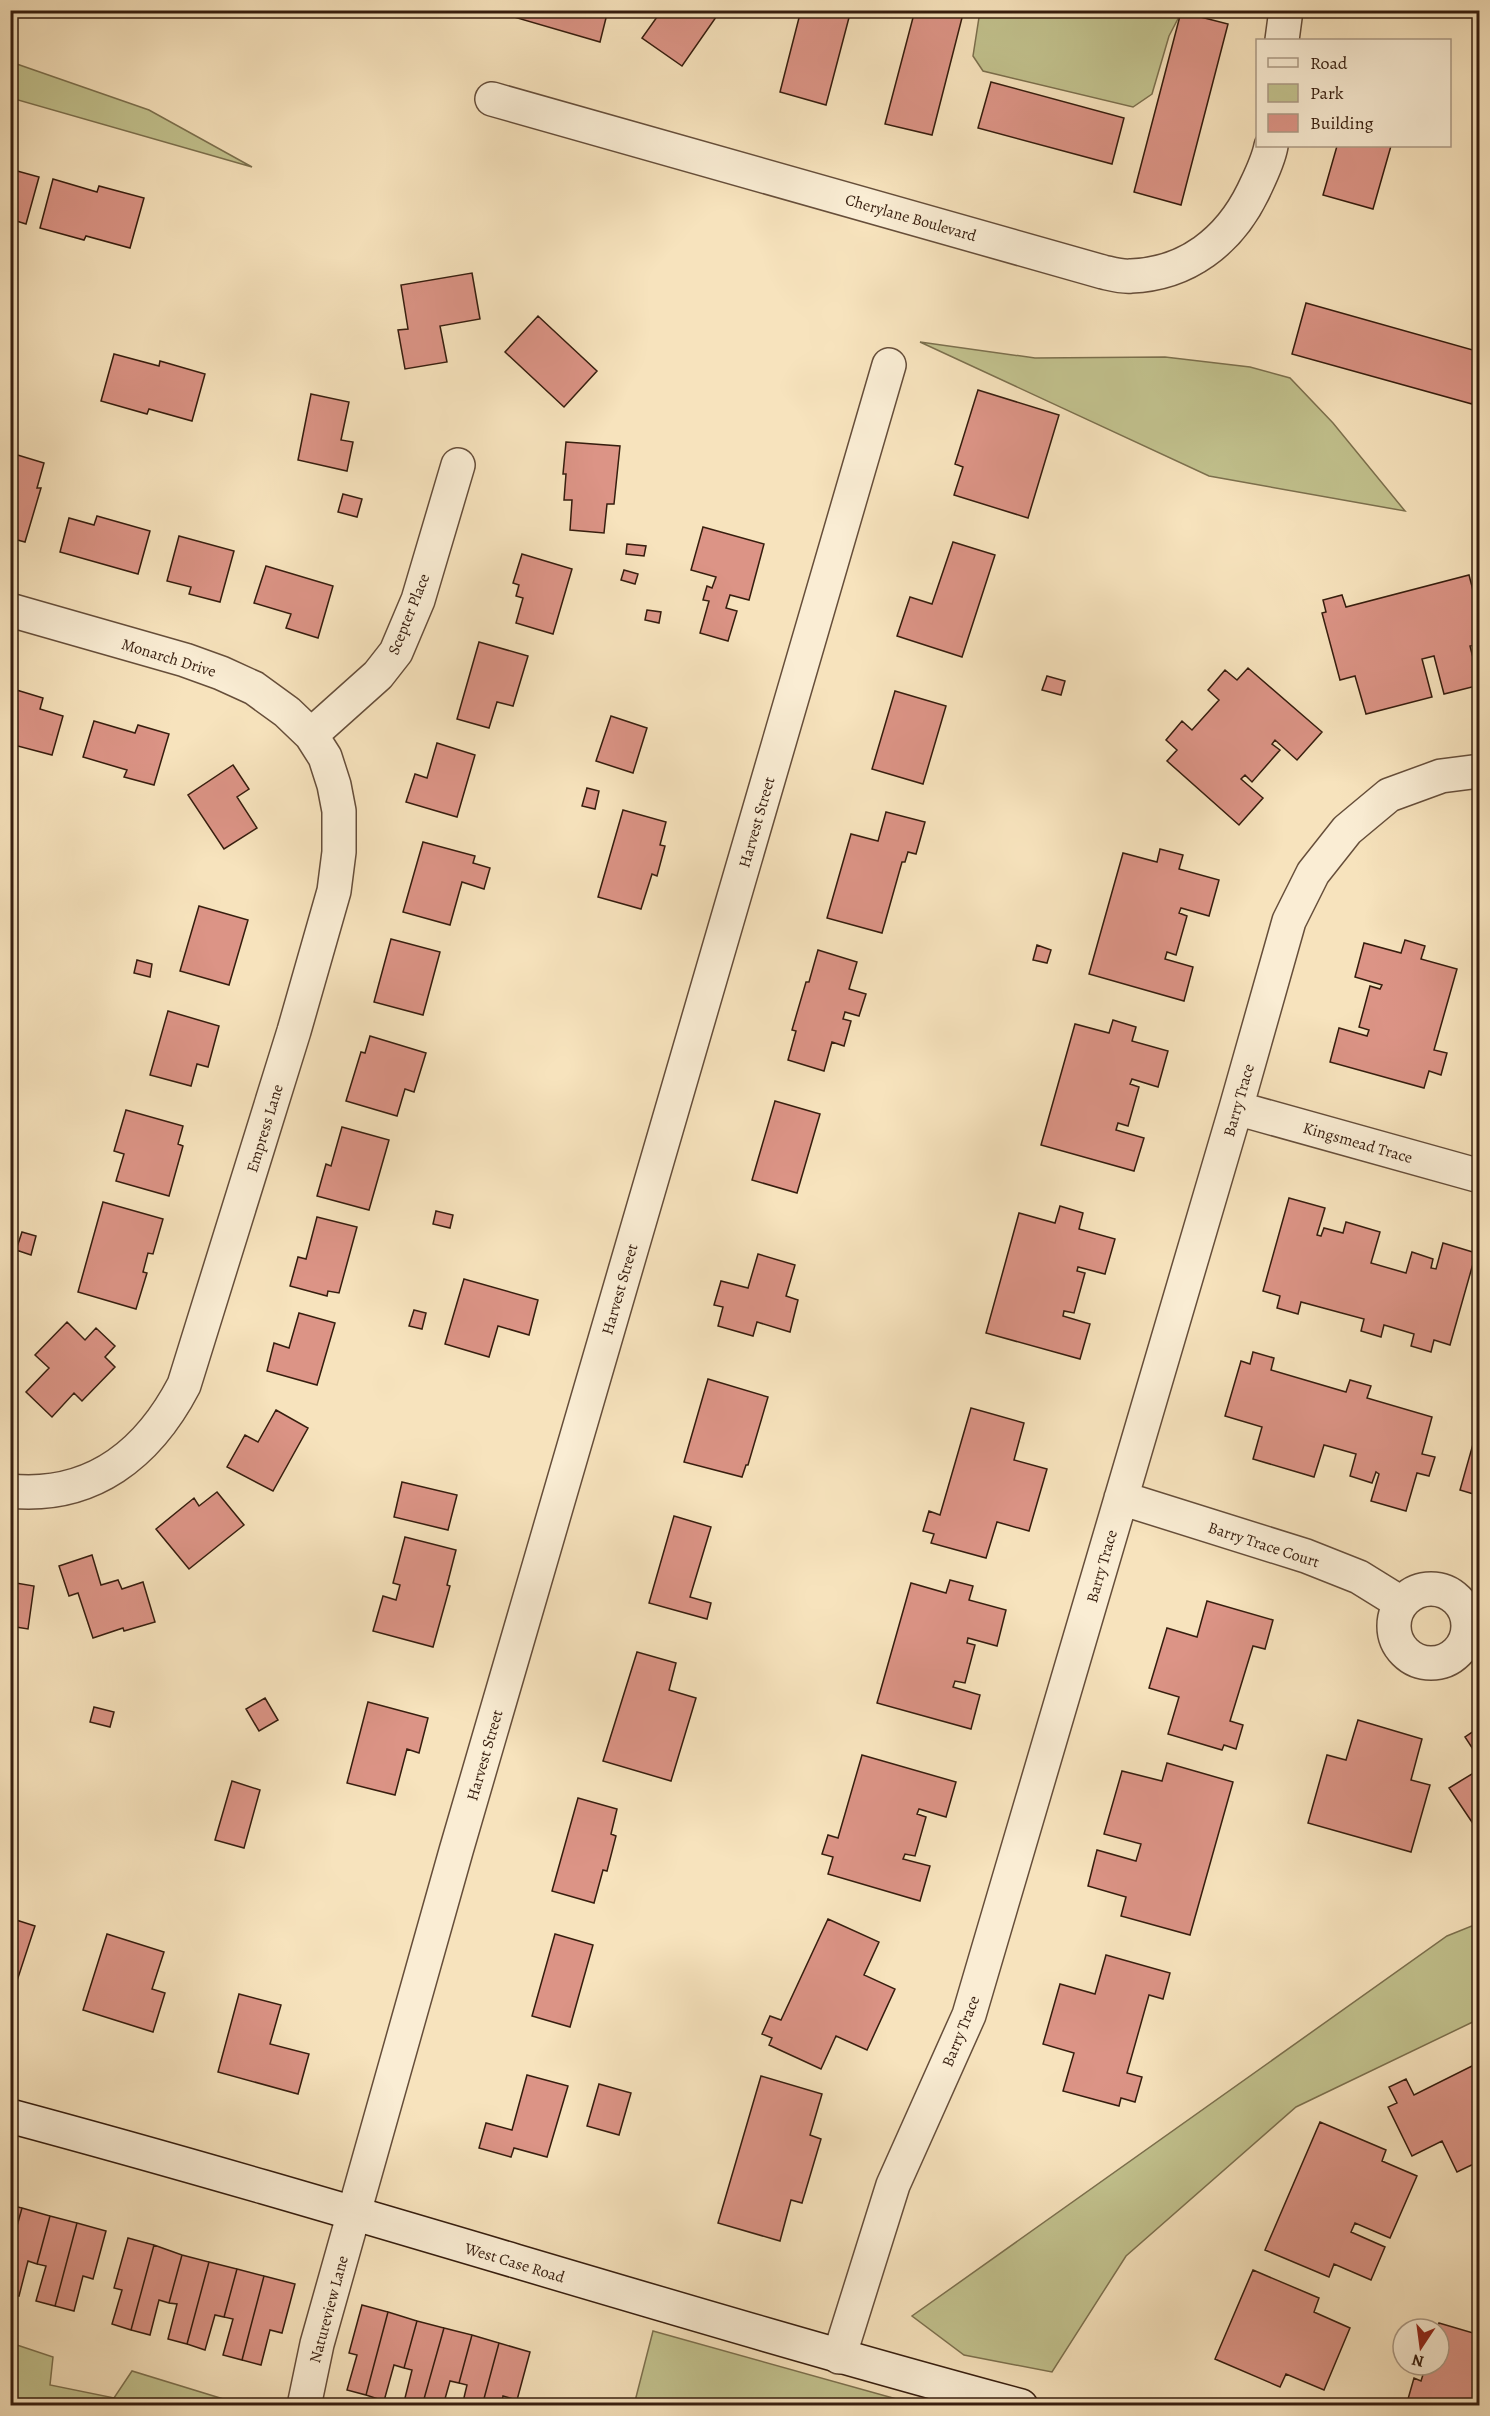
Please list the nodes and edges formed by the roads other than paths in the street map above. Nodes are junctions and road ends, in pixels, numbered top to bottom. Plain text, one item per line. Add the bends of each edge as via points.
1 (1286, 10) edge
2 (1282, 39) edge
3 (492, 99) dead end
4 (1271, 147) edge
5 (889, 365) dead end
6 (458, 465) dead end
7 (10, 610) edge
8 (311, 735) junction
9 (1479, 771) edge
10 (1236, 1108) junction
11 (1479, 1176) edge
12 (10, 1491) edge
13 (1121, 1498) junction
14 (1401, 1603) dead end
15 (10, 2116) edge
16 (355, 2214) junction
17 (839, 2357) junction
18 (304, 2406) edge
19 (1021, 2406) edge

1 - 2 street
3 - 4 street, Cherylane Boulevard via 1129,276 1176,267 1220,240 1243,213
5 - 16 street, Harvest Street via 456,1851
6 - 8 street, Scepter Place via 418,600 396,652 378,675
7 - 8 street, Monarch Drive via 221,673 254,688 287,711
8 - 12 street, Empress Lane via 325,757 339,811 334,891 184,1386 171,1411 141,1448 116,1468 56,1489
9 - 10 street, Barry Trace via 1441,776 1389,795 1347,830 1313,873 1289,921
10 - 11 street, Kingsmead Trace
10 - 13 street, Barry Trace
13 - 14 street, Barry Trace Court via 1306,1556 1359,1577
13 - 17 street, Barry Trace via 969,2015 893,2185
15 - 16 street, West Case Road
16 - 17 street, West Case Road
16 - 18 street, Natureview Lane via 317,2344
17 - 19 street, West Case Road

